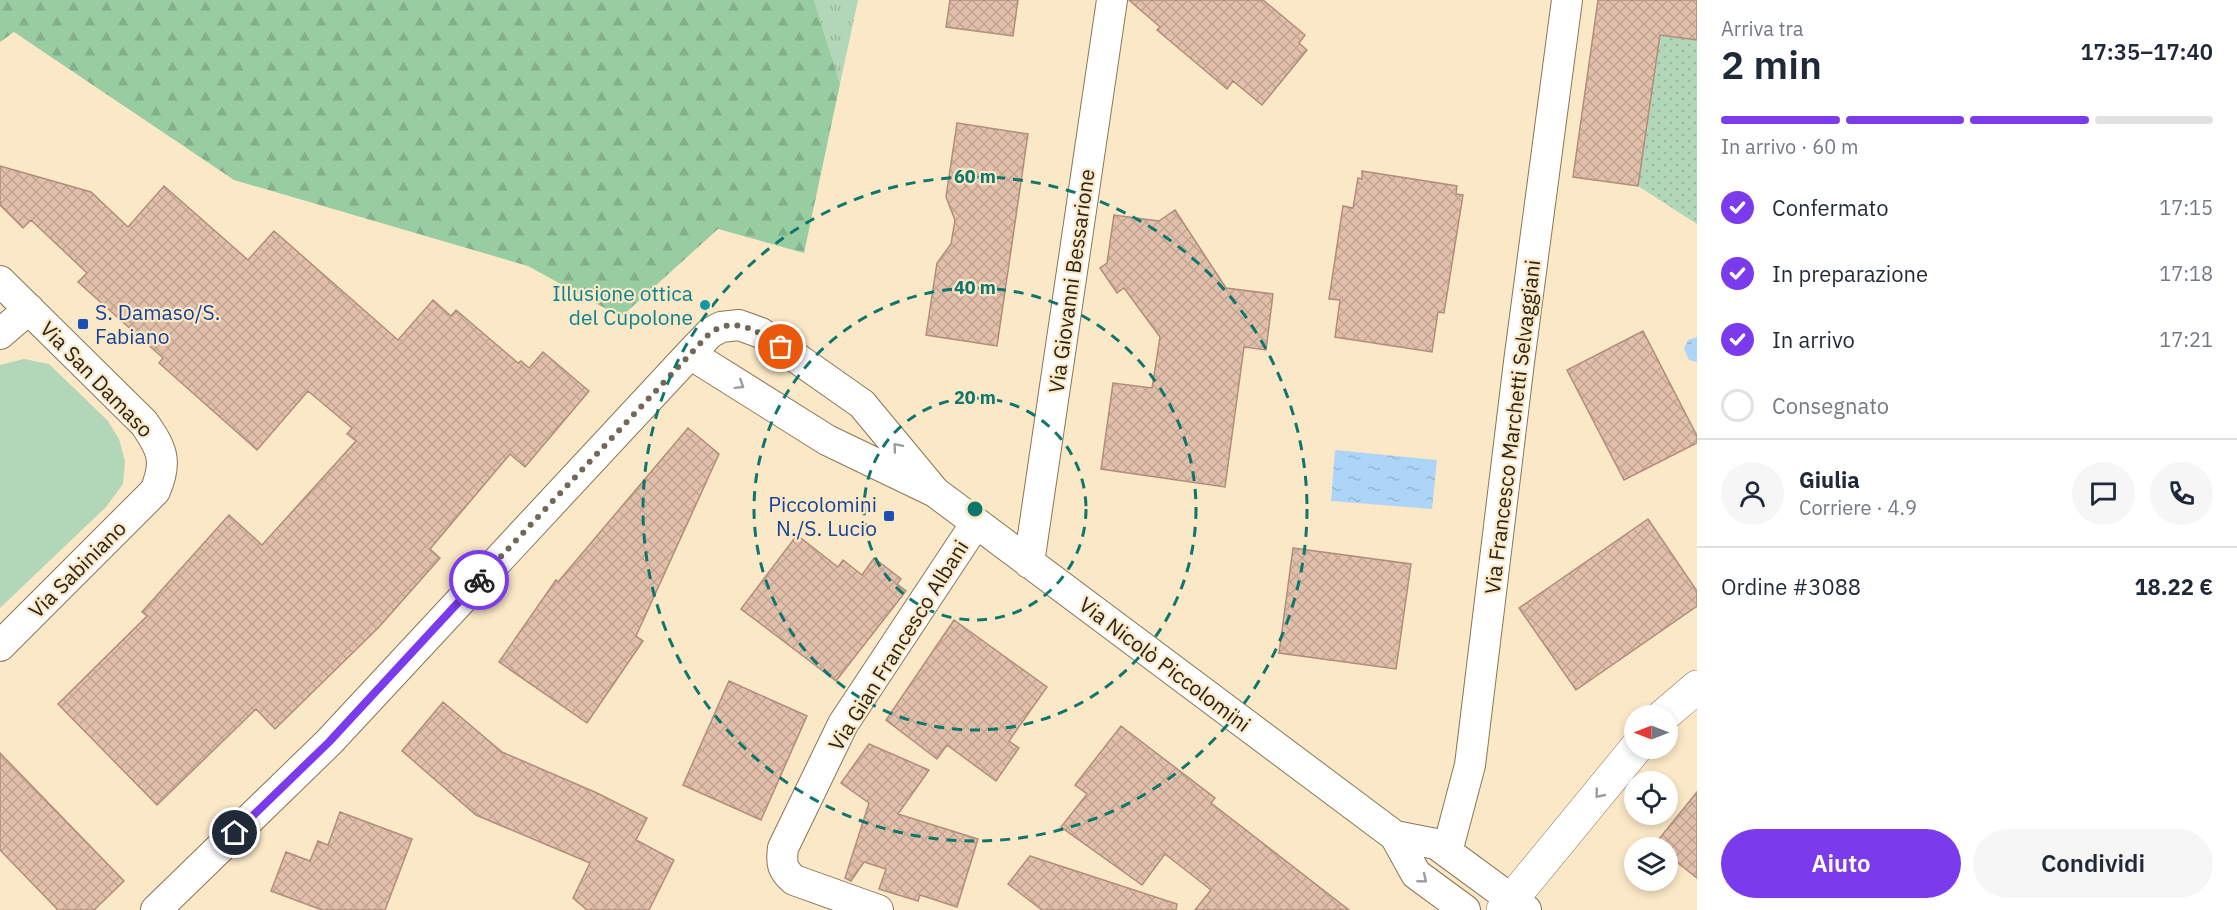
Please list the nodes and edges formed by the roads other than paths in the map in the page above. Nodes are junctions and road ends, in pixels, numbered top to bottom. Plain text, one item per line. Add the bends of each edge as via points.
1 (1112, 0) edge
2 (1567, 0) edge
3 (0, 281) edge
4 (29, 309) junction
5 (0, 334) edge
6 (690, 354) junction
7 (155, 491) joint
8 (935, 492) junction
9 (976, 523) junction
10 (1029, 563) junction
11 (0, 646) edge
12 (1697, 687) edge
13 (1676, 705) edge
14 (1628, 759) edge
15 (1395, 836) junction
16 (1447, 852) junction
17 (1514, 907) edge
18 (156, 910) edge
19 (878, 910) edge
20 (1465, 910) edge

1 - 10 street, Via Giovanni Bessarione
2 - 16 street, Via Francesco Marchetti Selvaggiani via 1470,765
3 - 4 street, Via San Damaso
4 - 5 street
4 - 7 street, Via San Damaso via 144,423 162,459 162,474
6 -> 8 street, Via Nicolò Piccolomini via 826,440
8 -> 6 street, Via Nicolò Piccolomini via 862,404 761,333 739,325 722,327 710,333
6 - 18 street via 329,742
7 - 11 street, Via Sabiniano
8 - 9 street, Via Nicolò Piccolomini
9 - 10 street, Via Nicolò Piccolomini
9 - 19 street, Via Gian Francesco Albani via 843,724 783,848 782,866 794,880
10 - 15 street, Via Nicolò Piccolomini
12 - 13 main road
14 -> 17 main road
15 - 16 street, Via Nicolò Piccolomini via 1436,844
15 -> 20 street, Via Nicolò Piccolomini via 1416,874
16 - 17 street, Via Nicolò Piccolomini

